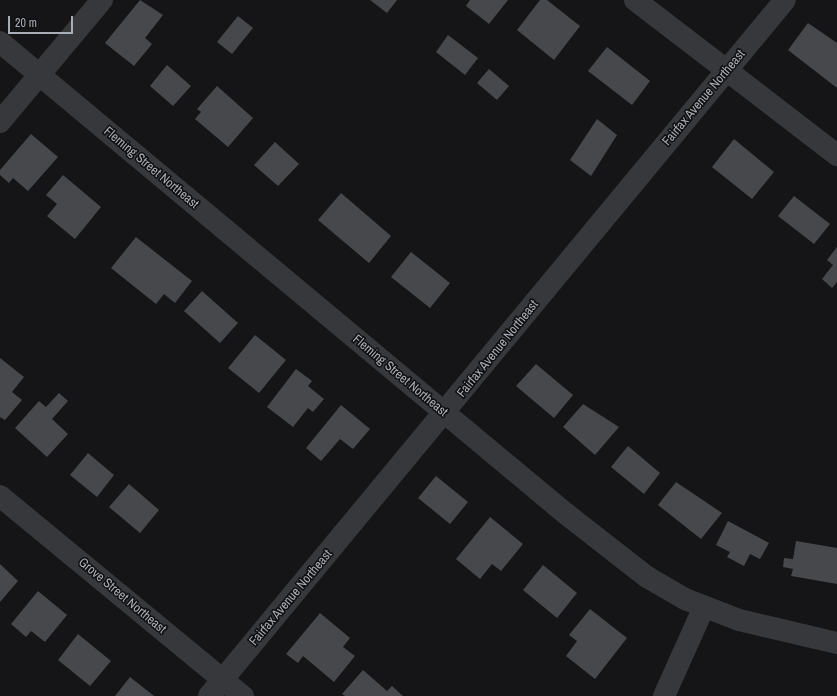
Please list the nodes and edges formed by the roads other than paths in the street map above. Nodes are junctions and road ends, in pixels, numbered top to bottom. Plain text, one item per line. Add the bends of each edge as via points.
1 (102, 0) edge
2 (635, 0) edge
3 (785, 0) edge
4 (0, 42) edge
5 (726, 71) junction
6 (39, 75) junction
7 (0, 122) edge
8 (837, 155) edge
9 (445, 413) junction
10 (0, 496) edge
11 (704, 607) junction
12 (837, 643) edge
13 (223, 679) junction
14 (209, 696) edge
15 (243, 696) edge
16 (664, 696) edge

1 - 6 street
2 - 5 street
3 - 5 street, Fairfax Avenue Northeast
4 - 6 street, Fleming Street Northeast
5 - 8 street
5 - 9 street, Fairfax Avenue Northeast
6 - 7 street
6 - 9 street, Fleming Street Northeast
9 - 11 street, Fleming Street Northeast via 647,577
9 - 13 street, Fairfax Avenue Northeast
10 - 13 street, Grove Street Northeast
11 - 12 street, Fleming Street Northeast via 781,632
11 - 16 street
13 - 14 street, Fairfax Avenue Northeast
13 - 15 street, Grove Street Northeast

